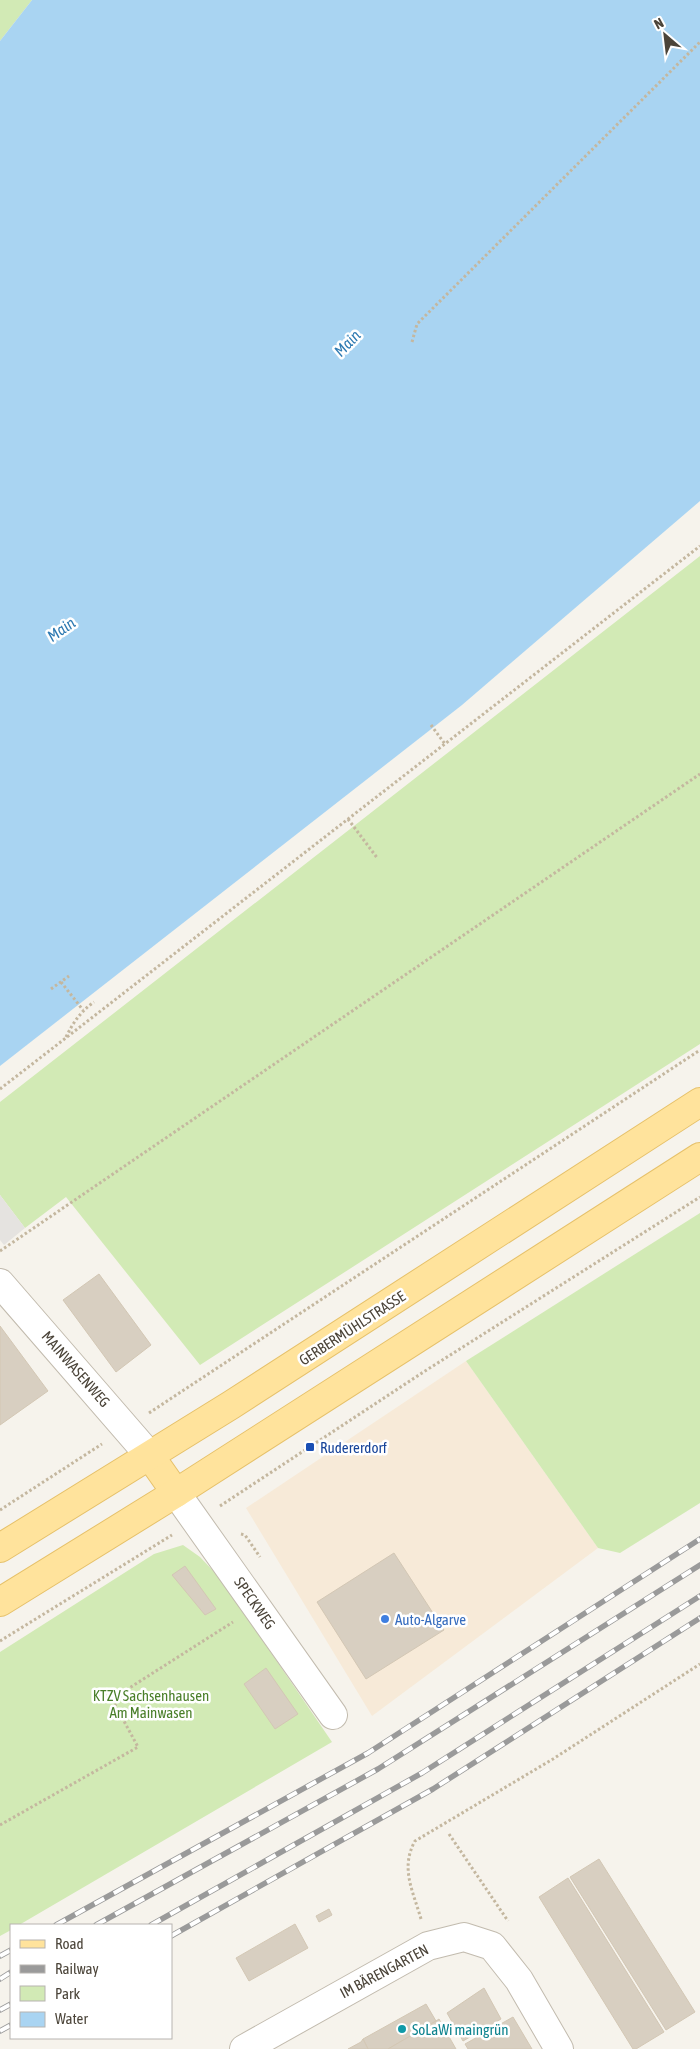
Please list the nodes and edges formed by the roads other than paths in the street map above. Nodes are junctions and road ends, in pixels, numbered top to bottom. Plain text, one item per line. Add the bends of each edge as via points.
1 (700, 1102) edge
2 (700, 1157) edge
3 (0, 1283) edge
4 (150, 1456) junction
5 (176, 1493) junction
6 (0, 1548) edge
7 (0, 1602) edge
8 (333, 1715) dead end
9 (244, 2049) edge
10 (559, 2049) edge

1 - 4 main road, GERBERMÜHLSTRASSE
2 - 5 main road
3 - 4 street, MAINWASENWEG
4 - 5 main road
4 - 6 main road, GERBERMÜHLSTRASSE
5 - 7 main road
5 - 8 street, SPECKWEG
9 - 10 street, IM BÄRENGARTEN via 428,1946 464,1937 492,1946 519,1980

